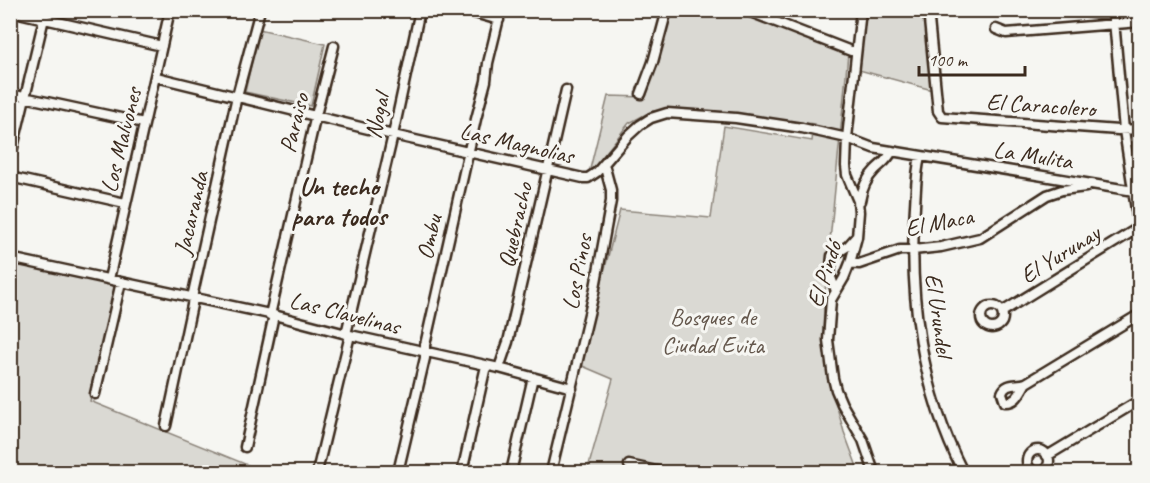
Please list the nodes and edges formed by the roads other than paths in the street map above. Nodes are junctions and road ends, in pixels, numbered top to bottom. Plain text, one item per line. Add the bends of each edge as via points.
1 (170, 10) edge
2 (260, 10) edge
3 (420, 10) edge
4 (464, 10) edge
5 (667, 10) edge
6 (745, 10) edge
7 (861, 10) edge
8 (928, 10) edge
9 (1113, 10) edge
10 (10, 11) edge
11 (45, 14) edge
12 (500, 15) edge
13 (1140, 22) edge
14 (1114, 24) junction
15 (996, 29) dead end
16 (162, 46) junction
17 (334, 46) dead end
18 (856, 51) junction
19 (156, 77) junction
20 (566, 90) dead end
21 (10, 93) edge
22 (641, 94) dead end
23 (237, 96) junction
24 (26, 97) junction
25 (316, 115) junction
26 (144, 123) junction
27 (1140, 129) edge
28 (1124, 130) junction
29 (393, 135) junction
30 (847, 138) junction
31 (892, 151) junction
32 (469, 152) junction
33 (920, 156) junction
34 (10, 160) edge
35 (604, 164) junction
36 (548, 170) junction
37 (10, 177) edge
38 (1098, 185) junction
39 (1136, 191) edge
40 (125, 203) junction
41 (859, 205) junction
42 (1139, 232) edge
43 (857, 237) junction
44 (913, 250) junction
45 (10, 258) edge
46 (850, 263) junction
47 (108, 279) junction
48 (121, 282) junction
49 (836, 291) junction
50 (192, 298) junction
51 (1002, 312) dead end
52 (1140, 314) edge
53 (272, 315) junction
54 (348, 335) junction
55 (425, 352) junction
56 (486, 366) junction
57 (499, 368) junction
58 (533, 377) junction
59 (1026, 383) dead end
60 (572, 388) junction
61 (95, 394) dead end
62 (1140, 400) edge
63 (166, 426) dead end
64 (245, 447) dead end
65 (1047, 456) dead end
66 (629, 465) dead end
67 (317, 472) edge
68 (398, 472) edge
69 (462, 472) edge
70 (511, 472) edge
71 (550, 472) edge
72 (661, 472) edge
73 (874, 472) edge
74 (963, 472) edge

1 - 16 street, Los Malvones
2 - 23 street, Jacaranda
3 - 29 street, Nogal
4 - 12 street
5 - 22 street
6 - 18 street
7 - 18 street, El Pindó
8 - 28 street, El Caracolero via 940,116
9 - 14 street
10 - 11 street
11 - 16 street
11 - 24 street
12 - 32 street, Ombu
13 - 14 street
14 - 15 street via 1006,33
14 - 28 street
16 - 19 street, Los Malvones
17 - 25 street, Paraiso
18 - 30 street, El Pindó
19 - 23 street, Las Magnolias
19 - 26 street, Los Malvones
20 - 36 street, Quebracho
21 - 24 street
23 - 25 street, Las Magnolias
23 - 50 street, Jacaranda
24 - 26 street
24 - 34 street
25 - 29 street, Las Magnolias
25 - 53 street, Paraiso
26 - 40 street, Los Malvones
27 - 28 street, El Caracolero
28 - 39 street
29 - 32 street, Las Magnolias
29 - 54 street, Nogal
30 - 31 street, Las Magnolias
30 - 35 street, Las Magnolias via 736,118 667,113 640,125
30 - 41 street, El Pindó via 846,171
31 - 33 street, Las Magnolias
31 - 41 street via 867,179
32 - 36 street, Las Magnolias
32 - 55 street, Ombu
33 - 38 street, La Mulita
33 - 44 street, El Urundel
35 - 36 street, Las Magnolias via 588,178
35 - 60 street, Los Pinos via 611,201
36 - 57 street, Quebracho
37 - 40 street
38 - 39 street, La Mulita
38 - 44 street, El Maca via 1047,195 980,237
39 - 42 street
40 - 47 street, Los Malvones
41 - 43 street, El Pindó
42 - 51 street, El Yurunay
43 - 46 street, El Pindó
43 - 49 street via 832,256 830,274
44 - 46 street, El Maca
44 - 74 street, El Urundel via 925,359 942,424
45 - 47 street, Las Clavelinas
46 - 49 street, El Pindó
47 - 48 street, Las Clavelinas
48 - 50 street, Las Clavelinas
48 - 61 street
49 - 73 street, El Pindó via 831,300 828,332 833,378
50 - 53 street, Las Clavelinas
50 - 63 street, Jacaranda
52 - 59 street
53 - 54 street, Las Clavelinas
53 - 64 street, Paraiso
54 - 55 street, Las Clavelinas
54 - 67 street, Nogal
55 - 56 street, Las Clavelinas
55 - 68 street, Ombu
56 - 57 street, Las Clavelinas
56 - 69 street
57 - 58 street, Las Clavelinas
58 - 60 street, Las Clavelinas
58 - 70 street
60 - 71 street, Los Pinos
62 - 65 street
66 - 72 street

